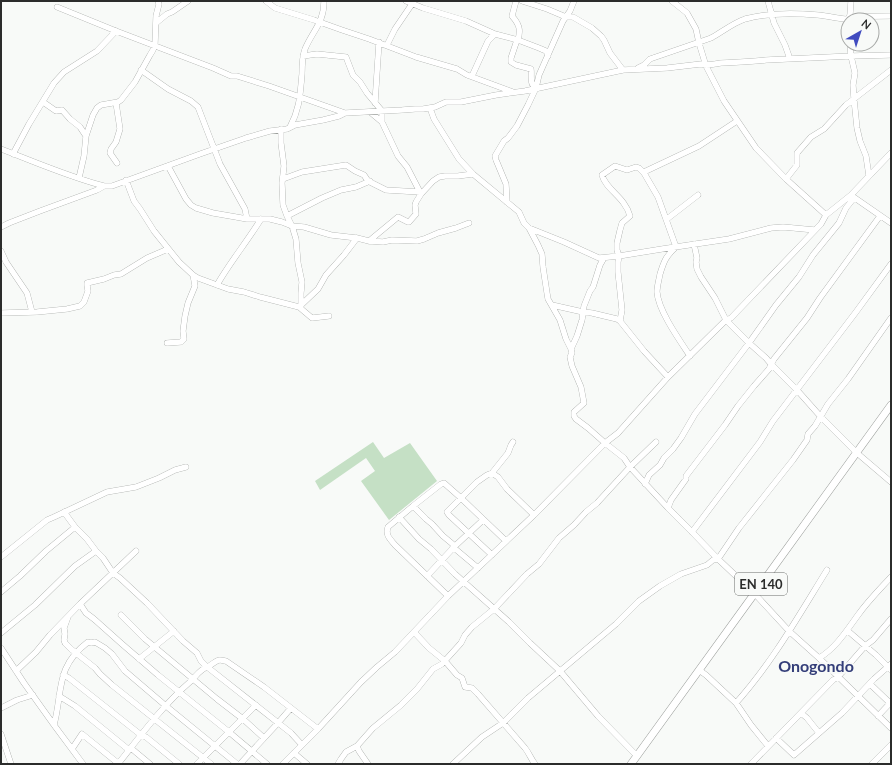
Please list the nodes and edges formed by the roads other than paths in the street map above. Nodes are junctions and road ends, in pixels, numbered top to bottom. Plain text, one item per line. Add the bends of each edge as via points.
1 (158, 1) edge
2 (188, 1) edge
3 (266, 1) edge
4 (324, 1) edge
5 (406, 1) edge
6 (516, 1) edge
7 (522, 1) edge
8 (574, 1) edge
9 (672, 1) edge
10 (768, 1) edge
11 (851, 1) edge
12 (412, 4) junction
13 (57, 7) dead end
14 (850, 12) edge
15 (771, 14) junction
16 (880, 16) edge
17 (891, 16) edge
18 (566, 17) junction
19 (840, 20) edge
20 (320, 22) junction
21 (156, 24) junction
22 (116, 31) junction
23 (495, 34) junction
24 (517, 40) junction
25 (379, 42) junction
26 (699, 43) junction
27 (155, 45) junction
28 (386, 45) junction
29 (851, 52) edge
30 (891, 55) edge
31 (303, 56) junction
32 (548, 56) junction
33 (851, 56) junction
34 (790, 59) junction
35 (706, 66) junction
36 (634, 69) junction
37 (141, 70) junction
38 (623, 70) junction
39 (891, 70) edge
40 (472, 76) junction
41 (536, 88) junction
42 (515, 92) junction
43 (300, 98) junction
44 (854, 99) junction
45 (43, 102) junction
46 (116, 103) junction
47 (376, 103) junction
48 (430, 108) junction
49 (382, 111) junction
50 (370, 112) junction
51 (345, 113) junction
52 (737, 121) junction
53 (382, 122) junction
54 (290, 127) junction
55 (281, 129) junction
56 (86, 136) junction
57 (1, 149) edge
58 (214, 149) junction
59 (891, 153) edge
60 (14, 154) junction
61 (117, 163) dead end
62 (168, 166) junction
63 (644, 173) junction
64 (473, 174) junction
65 (869, 176) junction
66 (79, 178) junction
67 (283, 178) junction
68 (786, 179) junction
69 (126, 180) junction
70 (370, 182) junction
71 (104, 186) junction
72 (421, 193) junction
73 (698, 195) dead end
74 (853, 196) junction
75 (507, 202) junction
76 (826, 215) junction
77 (287, 216) junction
78 (880, 216) junction
79 (247, 219) junction
80 (261, 219) junction
81 (667, 219) junction
82 (469, 223) dead end
83 (891, 224) edge
84 (292, 226) junction
85 (1, 227) edge
86 (529, 228) junction
87 (815, 230) junction
88 (356, 238) junction
89 (369, 241) junction
90 (694, 244) junction
91 (676, 247) junction
92 (168, 249) junction
93 (1, 251) edge
94 (619, 256) junction
95 (604, 258) junction
96 (891, 264) edge
97 (193, 275) junction
98 (217, 285) junction
99 (552, 305) junction
100 (300, 306) junction
101 (32, 312) junction
102 (583, 312) junction
103 (1, 313) edge
104 (329, 316) dead end
105 (891, 318) edge
106 (726, 320) junction
107 (620, 321) junction
108 (167, 343) dead end
109 (749, 343) junction
110 (571, 349) junction
111 (690, 356) junction
112 (771, 364) junction
113 (668, 377) junction
114 (797, 390) junction
115 (891, 405) edge
116 (821, 417) junction
117 (513, 442) dead end
118 (656, 442) dead end
119 (605, 443) junction
120 (856, 453) junction
121 (186, 467) dead end
122 (630, 467) junction
123 (492, 472) junction
124 (891, 482) edge
125 (645, 484) junction
126 (461, 498) junction
127 (413, 506) junction
128 (668, 508) junction
129 (64, 512) junction
130 (534, 515) junction
131 (399, 517) junction
132 (483, 520) junction
133 (75, 527) junction
134 (692, 532) junction
135 (468, 533) junction
136 (506, 541) junction
137 (454, 547) junction
138 (96, 551) junction
139 (136, 551) dead end
140 (492, 554) junction
141 (1, 557) edge
142 (718, 559) junction
143 (441, 560) junction
144 (478, 568) junction
145 (827, 570) dead end
146 (113, 573) junction
147 (427, 576) junction
148 (891, 577) edge
149 (464, 581) junction
150 (1, 592) edge
151 (754, 593) junction
152 (448, 596) junction
153 (80, 604) junction
154 (494, 609) junction
155 (121, 615) dead end
156 (68, 617) junction
157 (891, 619) edge
158 (174, 631) junction
159 (789, 631) junction
160 (848, 631) junction
161 (414, 632) junction
162 (1, 633) edge
163 (154, 646) junction
164 (865, 646) junction
165 (1, 648) edge
166 (76, 652) junction
167 (819, 658) junction
168 (139, 659) junction
169 (445, 661) junction
170 (206, 666) junction
171 (890, 667) edge
172 (560, 670) junction
173 (699, 670) junction
174 (16, 671) junction
175 (63, 674) junction
176 (838, 677) junction
177 (193, 679) junction
178 (870, 684) junction
179 (178, 691) junction
180 (33, 695) junction
181 (59, 696) junction
182 (858, 696) junction
183 (736, 703) junction
184 (890, 703) edge
185 (256, 705) junction
186 (166, 706) junction
187 (1, 708) edge
188 (291, 708) junction
189 (801, 713) junction
190 (878, 716) junction
191 (155, 719) junction
192 (243, 719) junction
193 (278, 723) junction
194 (503, 723) junction
195 (54, 725) junction
196 (891, 728) edge
197 (318, 730) junction
198 (229, 732) junction
199 (819, 733) junction
200 (1, 734) edge
201 (141, 735) junction
202 (264, 738) junction
203 (776, 738) junction
204 (891, 745) edge
205 (215, 746) junction
206 (302, 746) junction
207 (357, 746) junction
208 (768, 746) junction
209 (72, 749) junction
210 (129, 750) junction
211 (253, 751) junction
212 (294, 753) junction
213 (637, 756) junction
214 (203, 758) junction
215 (11, 764) edge
216 (83, 764) edge
217 (119, 764) edge
218 (150, 764) edge
219 (179, 764) edge
220 (197, 764) edge
221 (211, 764) edge
222 (239, 764) edge
223 (267, 764) edge
224 (283, 764) edge
225 (307, 764) edge
226 (338, 764) edge
227 (368, 764) edge
228 (453, 764) edge
229 (535, 764) edge
230 (631, 764) edge
231 (751, 764) edge
232 (872, 764) edge

1 - 21 street
2 - 21 street
3 - 20 street via 275,8
4 - 20 street
5 - 12 street
6 - 24 street via 512,16 519,26
7 - 18 street
8 - 18 street
9 - 26 street via 687,13 696,29
10 - 15 street
11 - 14 street
12 - 23 street via 466,21
12 - 28 street
13 - 22 street
15 - 19 street via 818,15
15 - 26 street via 744,19
15 - 34 street
16 - 17 street
18 - 32 street
18 - 38 street via 576,18 597,32
20 - 25 street
20 - 31 street
21 - 27 street
22 - 27 street
22 - 45 street via 97,51 64,72
23 - 24 street
23 - 40 street via 489,39
24 - 32 street via 544,49
24 - 41 street via 511,62 531,70 531,82
25 - 28 street
25 - 47 street
26 - 35 street
26 - 36 street via 655,57 642,67
27 - 37 street
27 - 43 street via 231,76
28 - 40 street
29 - 33 street
30 - 33 street
31 - 43 street
31 - 47 street via 317,54 346,57 353,75
32 - 41 street
33 - 34 street
33 - 44 street via 855,73
34 - 35 street
35 - 36 street via 701,64
35 - 52 street
36 - 38 street
37 - 46 street via 135,82
37 - 58 street via 196,105
38 - 41 street
39 - 44 street
40 - 42 street
41 - 42 street
41 - 75 street via 517,126 495,156 506,184
42 - 48 street via 460,102 446,102
43 - 51 street
43 - 54 street
44 - 65 street via 860,141 866,156
44 - 68 street via 797,153 797,164
45 - 56 street via 56,111 62,110
45 - 60 street
46 - 56 street via 99,106
46 - 61 street via 120,129 110,153
47 - 49 street
48 - 49 street
48 - 64 street via 459,159
49 - 50 street
49 - 53 street
50 - 51 street
50 - 53 street
51 - 54 street
52 - 63 street via 699,146
52 - 68 street via 756,148
53 - 72 street via 398,156
54 - 55 street
55 - 58 street
55 - 67 street
56 - 66 street
57 - 60 street
58 - 62 street
58 - 79 street via 245,209
59 - 65 street
60 - 66 street
62 - 69 street
62 - 79 street via 191,205 213,213
63 - 81 street
63 - 94 street via 636,167 627,170 615,166 602,174 603,180 622,200 630,216 622,223 620,230 617,244
64 - 72 street via 438,178
64 - 75 street
65 - 74 street
66 - 71 street
67 - 70 street via 302,172 346,165 364,175
67 - 77 street via 283,205
68 - 76 street
69 - 71 street via 112,186
69 - 92 street via 134,201
70 - 72 street via 388,191
70 - 77 street via 341,190
71 - 85 street
72 - 89 street via 415,205 416,214 409,222 398,217
73 - 81 street
74 - 76 street
74 - 78 street
74 - 109 street via 839,222
75 - 86 street via 519,212
76 - 87 street
77 - 84 street
78 - 83 street
78 - 112 street
79 - 80 street
80 - 84 street
80 - 98 street
81 - 91 street
82 - 89 street via 424,240
84 - 88 street
84 - 100 street via 302,280
86 - 95 street
86 - 99 street via 542,254 547,293
87 - 90 street via 771,228 729,239
87 - 106 street via 731,318
88 - 89 street
88 - 100 street via 318,289
90 - 91 street
90 - 106 street via 697,269
91 - 94 street
91 - 111 street via 668,254 662,266 657,293 664,314
92 - 97 street
92 - 101 street via 121,274 87,283 88,291 80,306
93 - 101 street via 27,294
94 - 95 street
94 - 107 street via 622,310
95 - 102 street
96 - 114 street
97 - 98 street
97 - 108 street via 195,286 185,316 184,339 181,342
98 - 100 street
99 - 102 street
99 - 110 street
100 - 104 street via 312,318
101 - 103 street
102 - 107 street
102 - 110 street
105 - 116 street
106 - 109 street
106 - 111 street
107 - 113 street
109 - 112 street
109 - 125 street via 694,414 673,449 649,475
110 - 119 street via 572,366 584,402 575,410 574,416
111 - 113 street
112 - 114 street
112 - 128 street via 686,476
113 - 119 street via 618,433
114 - 116 street
114 - 134 street
115 - 120 main road, EN 140
116 - 120 street
116 - 142 street via 793,460
117 - 123 street via 508,453
118 - 122 street
119 - 122 street via 624,458
119 - 130 street
120 - 124 street
120 - 151 main road, EN 140
121 - 129 street via 136,487 107,492
122 - 125 street
122 - 154 street via 597,503 559,538 539,564
123 - 126 street
123 - 130 street
125 - 128 street
126 - 127 street via 444,483
126 - 132 street
126 - 135 street via 447,512
127 - 131 street
127 - 137 street
128 - 134 street
129 - 133 street
129 - 141 street via 47,520
130 - 136 street
131 - 143 street
131 - 147 street via 388,527 388,537
132 - 135 street
132 - 136 street
133 - 138 street
133 - 150 street
134 - 142 street
135 - 137 street
135 - 140 street
136 - 140 street
137 - 143 street
137 - 144 street
138 - 146 street
138 - 162 street via 75,566 35,605
139 - 146 street
140 - 144 street
142 - 151 street
142 - 172 street via 681,574 638,601 616,624
143 - 147 street
143 - 149 street
144 - 149 street
145 - 159 street
146 - 153 street
146 - 158 street via 148,603
147 - 152 street
148 - 160 street
149 - 152 street
149 - 154 street
151 - 159 street
151 - 173 main road, EN 140
152 - 161 street
153 - 156 street
153 - 168 street via 86,613
154 - 169 street via 472,627
154 - 172 street
155 - 163 street
156 - 166 street via 64,628 64,640
156 - 174 street
157 - 164 street
158 - 163 street
158 - 170 street via 197,653
159 - 167 street
159 - 183 street via 751,686
160 - 164 street
160 - 167 street
161 - 169 street
161 - 197 street via 361,682
163 - 168 street
163 - 177 street
164 - 171 street
164 - 176 street
165 - 174 street
166 - 175 street
166 - 186 street via 88,642 95,642 112,654 125,671
166 - 191 street
167 - 176 street
168 - 179 street
169 - 194 street via 462,678 466,687 472,688
169 - 207 street via 433,669 417,689 373,728
170 - 177 street
170 - 185 street
170 - 188 street via 221,660 226,661
171 - 178 street
172 - 194 street
172 - 213 street via 598,716
173 - 183 street
173 - 213 main road, EN 140
174 - 180 street
175 - 181 street
175 - 201 street
176 - 182 street
176 - 189 street
177 - 179 street
177 - 192 street
178 - 182 street
178 - 184 street
179 - 186 street
179 - 198 street
180 - 187 street
180 - 195 street
181 - 195 street
181 - 210 street
182 - 190 street
182 - 199 street
183 - 208 street
184 - 190 street
185 - 192 street
185 - 193 street
186 - 191 street
186 - 205 street
188 - 193 street
188 - 197 street
189 - 199 street
189 - 203 street
190 - 196 street
191 - 201 street
191 - 214 street
192 - 198 street
192 - 202 street
193 - 202 street
193 - 206 street
194 - 228 street via 482,736
194 - 229 street via 529,753
195 - 209 street
197 - 206 street
198 - 205 street
198 - 211 street
199 - 203 street via 794,755
200 - 215 street
201 - 210 street
201 - 219 street
202 - 211 street
203 - 208 street
204 - 232 street
205 - 214 street
205 - 222 street
206 - 212 street
207 - 226 street via 346,752
207 - 227 street
208 - 231 street
209 - 216 street
209 - 217 street via 82,734
210 - 217 street
210 - 218 street via 132,749
211 - 222 street
211 - 223 street
212 - 224 street
212 - 225 street
213 - 230 main road, EN 140
214 - 220 street
214 - 221 street

